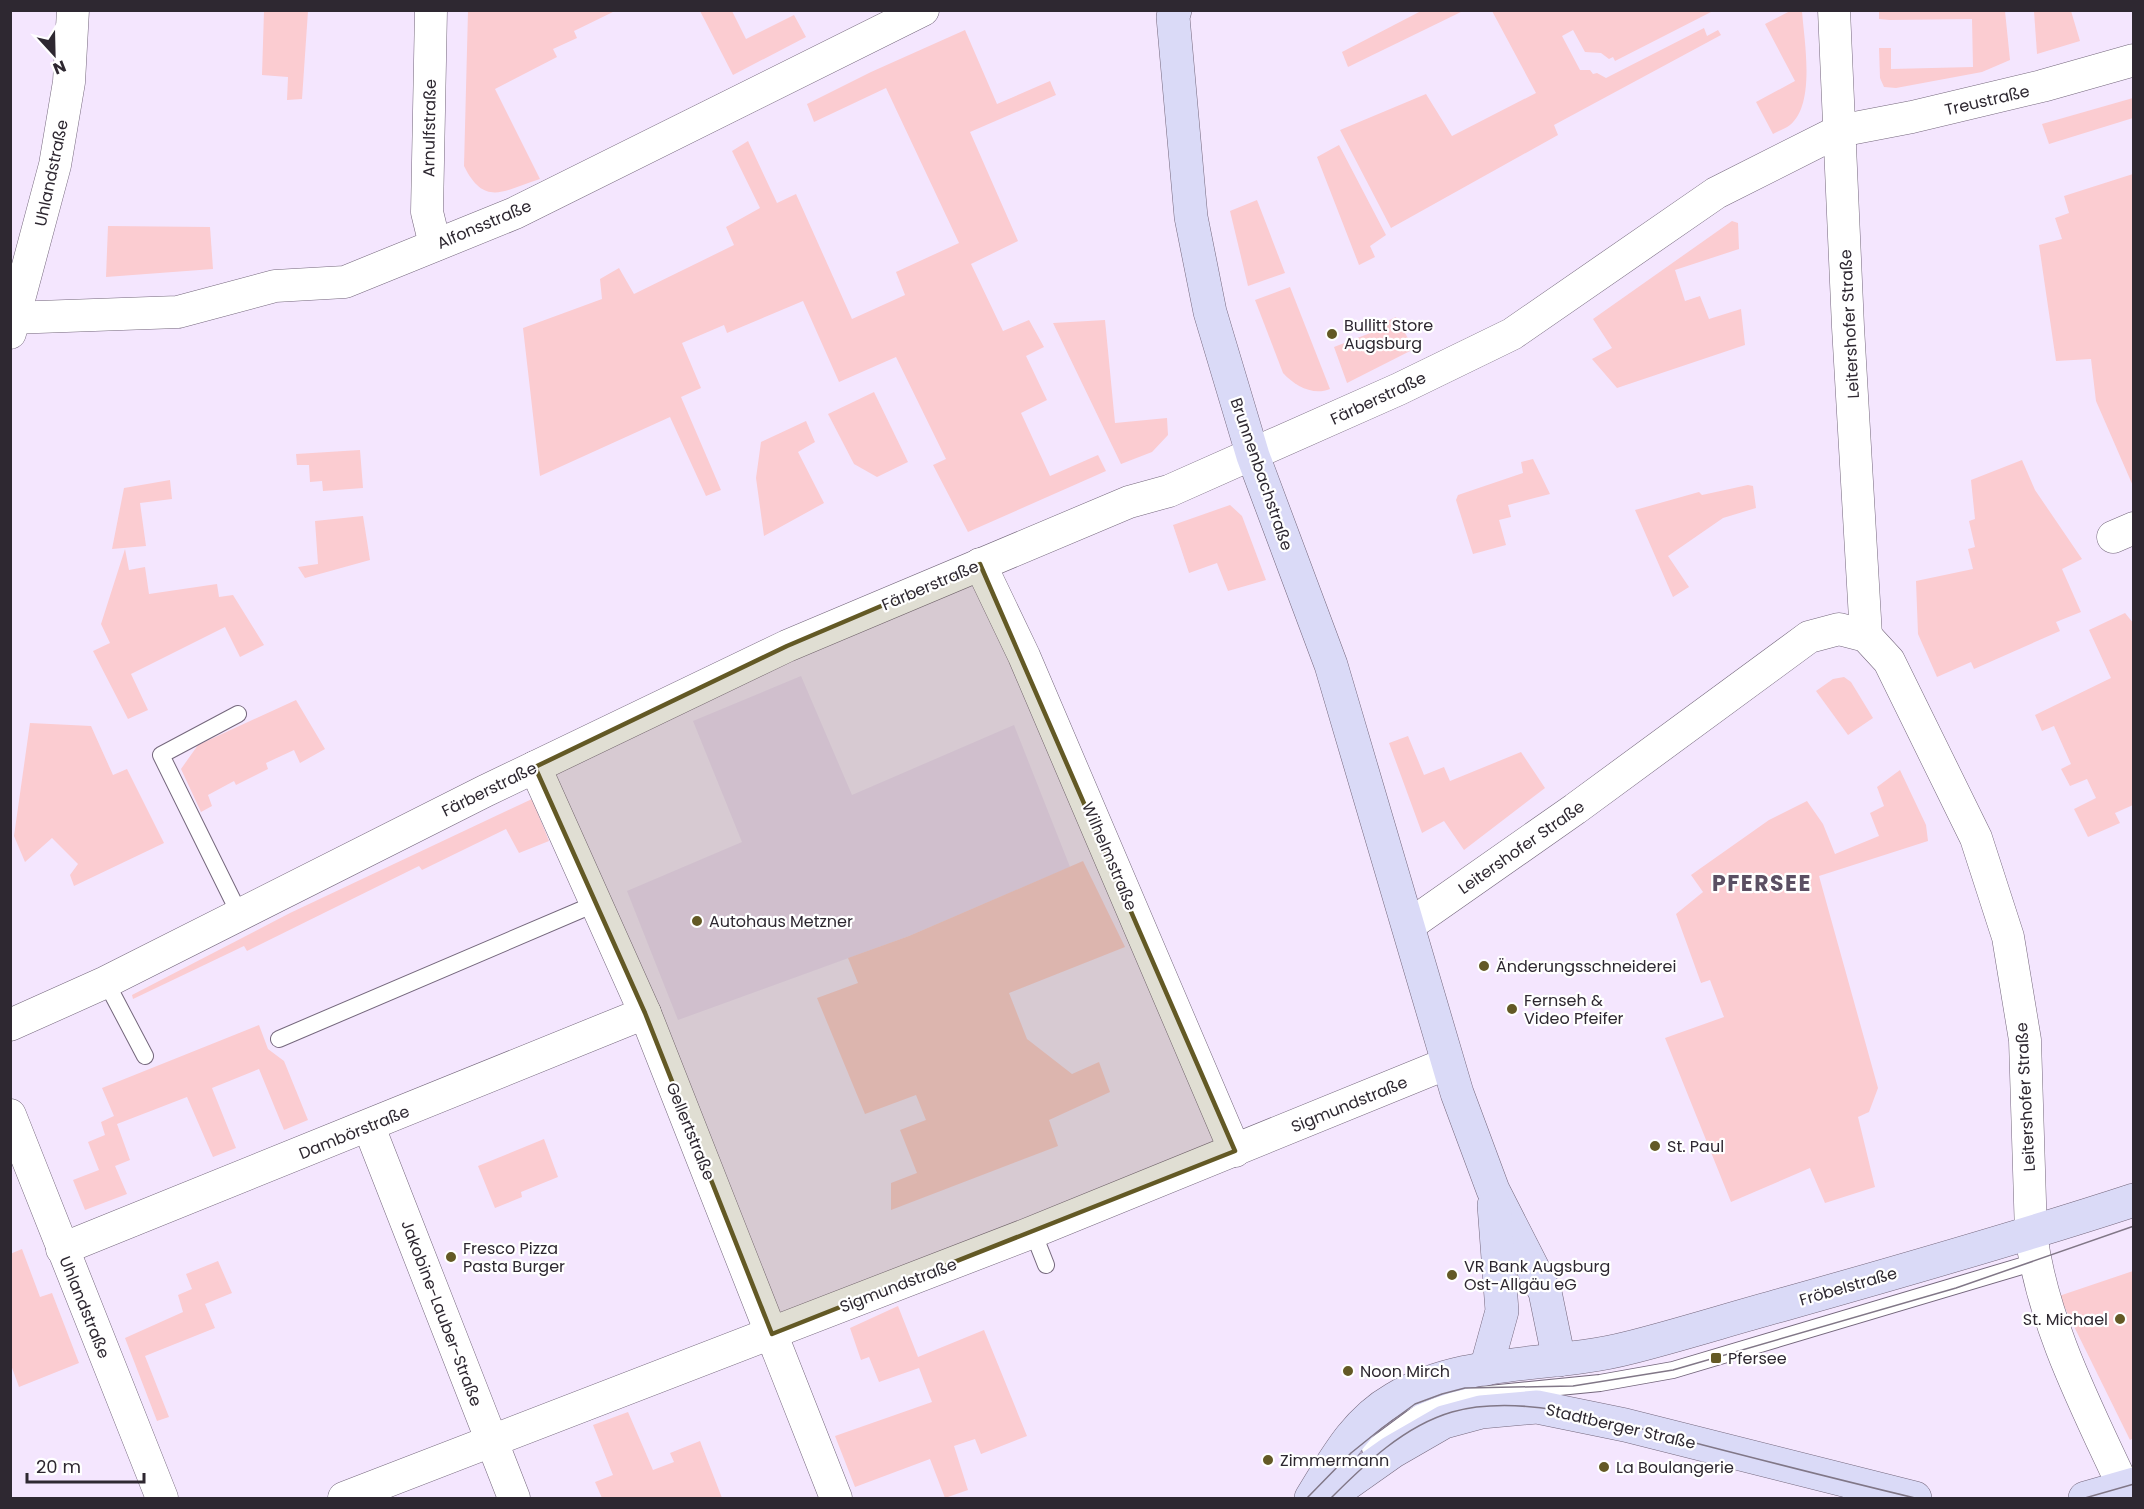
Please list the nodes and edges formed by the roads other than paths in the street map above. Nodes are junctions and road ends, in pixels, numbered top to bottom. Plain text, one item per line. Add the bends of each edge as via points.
1 (74, 10) edge
2 (431, 10) edge
3 (923, 10) edge
4 (1175, 10) edge
5 (1834, 10) edge
6 (2133, 60) edge
7 (1839, 131) junction
8 (435, 245) junction
9 (12, 323) edge
10 (1253, 456) junction
11 (980, 564) junction
12 (1866, 636) junction
13 (238, 714) dead end
14 (535, 767) junction
15 (597, 903) junction
16 (239, 913) junction
17 (1408, 926) junction
18 (106, 982) junction
19 (645, 1013) junction
20 (10, 1025) edge
21 (279, 1039) dead end
22 (145, 1056) dead end
23 (1448, 1063) junction
24 (10, 1115) edge
25 (369, 1127) junction
26 (1235, 1151) junction
27 (1493, 1190) junction
28 (2133, 1200) edge
29 (1033, 1232) junction
30 (2033, 1248) junction
31 (62, 1249) junction
32 (1046, 1265) dead end
33 (771, 1334) junction
34 (1479, 1381) junction
35 (1547, 1385) junction
36 (492, 1441) junction
37 (2129, 1486) edge
38 (162, 1498) edge
39 (344, 1498) edge
40 (514, 1498) edge
41 (836, 1498) edge
42 (1311, 1498) edge
43 (1319, 1498) edge
44 (1327, 1498) edge
45 (1915, 1498) edge
46 (2085, 1498) edge

1 - 9 street, Uhlandstraße via 69,82 55,165
2 - 8 street, Arnulfstraße via 427,212
3 - 8 street, Alfonsstraße via 515,213
4 - 10 street, Brunnenbachstraße via 1191,217 1210,312
5 - 7 street, Leitershofer Straße
6 - 7 street, Treustraße via 2042,87
7 - 10 street, Färberstraße via 1716,193 1512,333
7 - 12 street, Leitershofer Straße
8 - 9 street, Alfonsstraße via 345,282 276,286 178,312
10 - 11 street, Färberstraße
10 - 17 street, Brunnenbachstraße via 1331,665
11 - 14 street, Färberstraße via 787,646
11 - 26 street, Wilhelmstraße via 1024,656
12 - 17 street, Leitershofer Straße via 1839,629 1809,637
12 - 30 street, Leitershofer Straße via 1889,661 1976,838 2008,937 2025,1040
13 - 16 lane via 161,755
14 - 15 street, Gellertstraße
14 - 16 street, Färberstraße
15 - 19 street, Gellertstraße
15 - 21 lane
16 - 18 street, Färberstraße
17 - 23 street
18 - 20 street, Färberstraße
18 - 22 lane
19 - 25 street, Dambörstraße
19 - 33 street, Gellertstraße
23 - 26 street, Sigmundstraße
23 - 27 street
24 - 31 street, Uhlandstraße
25 - 31 street, Dambörstraße
25 - 36 street, Jakobine-Lauber-Straße
26 - 29 street, Sigmundstraße
27 - 34 street via 1502,1311
27 - 35 street via 1545,1292
28 - 30 street, Fröbelstraße
29 - 32 lane
29 - 33 street, Sigmundstraße
30 - 35 street, Fröbelstraße via 1626,1349
30 - 37 street, Leitershofer Straße via 2040,1287 2065,1357
31 - 38 street, Uhlandstraße
33 - 36 street, Sigmundstraße
33 - 41 street, Gellertstraße
34 - 35 street
34 - 42 street via 1454,1374 1393,1399 1366,1418 1346,1442
34 - 43 lane via 1412,1418 1357,1460
35 - 44 street via 1481,1412 1444,1422 1392,1452
35 - 45 street, Stadtberger Straße via 1625,1425
36 - 39 street, Sigmundstraße
36 - 40 street, Jakobine-Lauber-Straße
37 - 46 street

